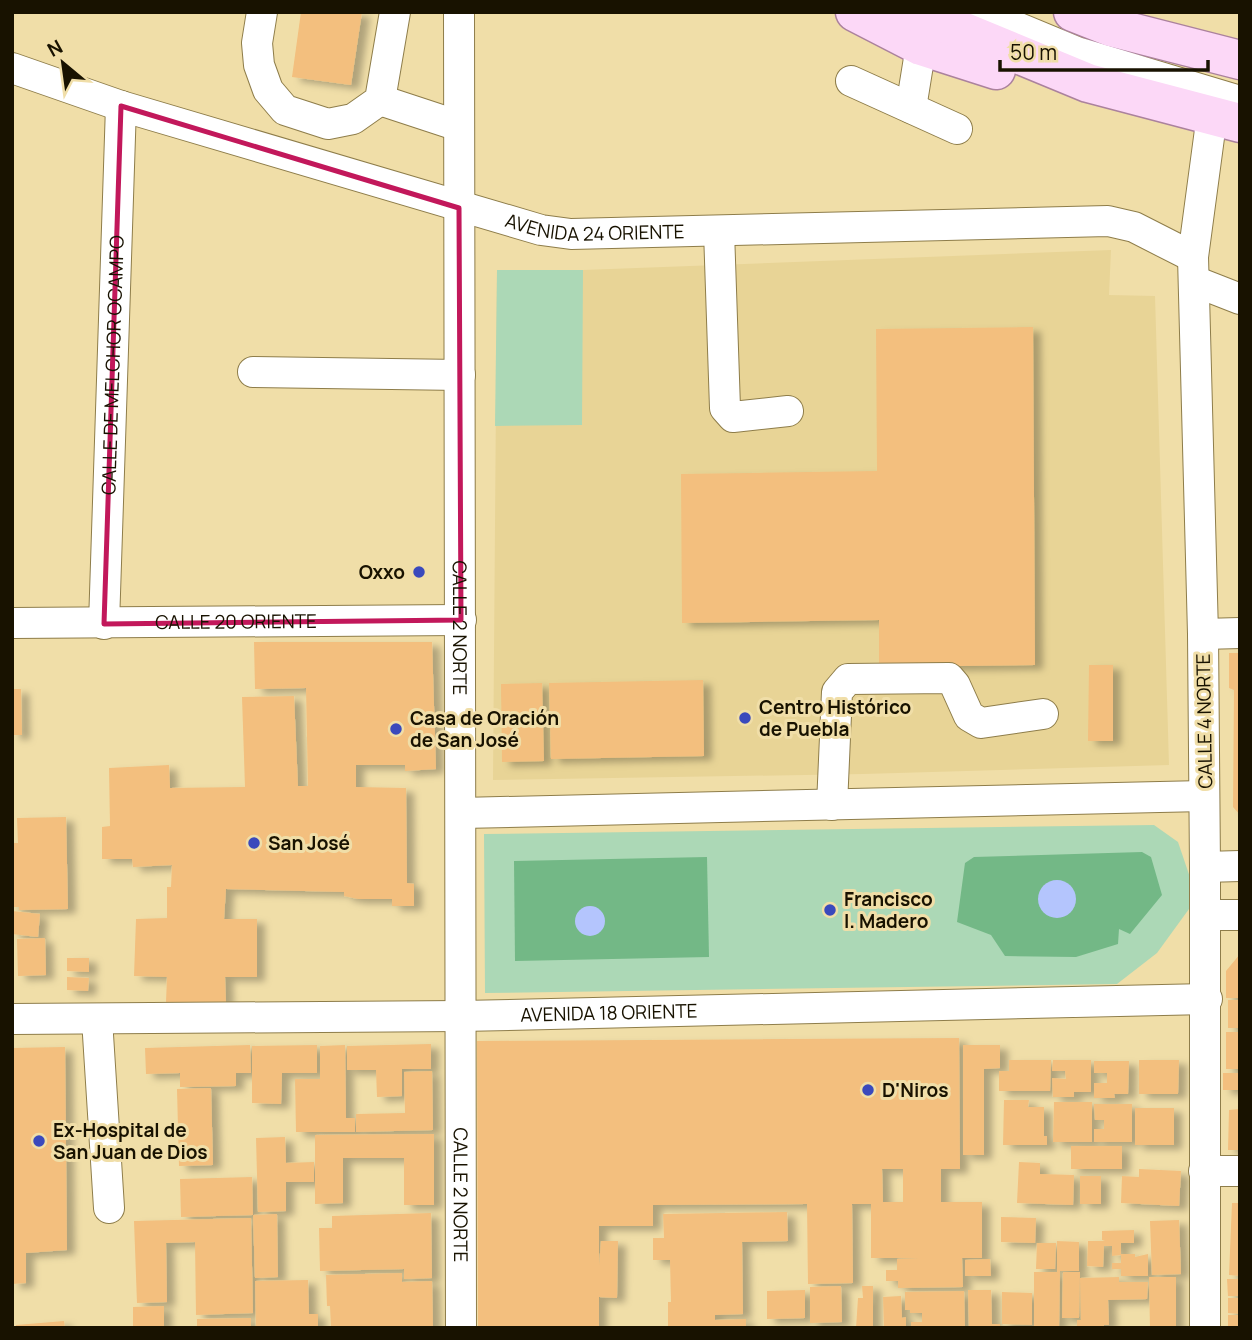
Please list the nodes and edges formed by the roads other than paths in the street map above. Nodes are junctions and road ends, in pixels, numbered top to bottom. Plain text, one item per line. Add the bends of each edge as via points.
1 (262, 12) edge
2 (395, 12) edge
3 (459, 12) edge
4 (855, 12) edge
5 (980, 12) edge
6 (1032, 12) edge
7 (1073, 12) edge
8 (1104, 17) edge
9 (919, 29) edge
10 (1240, 60) edge
11 (12, 68) edge
12 (851, 81) dead end
13 (1240, 86) edge
14 (380, 100) junction
15 (121, 106) junction
16 (911, 108) junction
17 (1231, 113) edge
18 (459, 126) junction
19 (957, 129) dead end
20 (459, 208) junction
21 (719, 231) junction
22 (1193, 269) junction
23 (1240, 299) edge
24 (253, 372) dead end
25 (460, 375) junction
26 (789, 411) dead end
27 (461, 620) junction
28 (12, 623) edge
29 (104, 624) junction
30 (1240, 633) edge
31 (1203, 634) junction
32 (1043, 715) dead end
33 (1204, 796) junction
34 (832, 804) junction
35 (461, 813) junction
36 (1240, 866) edge
37 (1205, 867) junction
38 (1206, 915) junction
39 (1240, 915) edge
40 (1207, 999) junction
41 (461, 1016) junction
42 (12, 1019) edge
43 (97, 1019) junction
44 (1205, 1171) junction
45 (1240, 1171) edge
46 (109, 1209) dead end
47 (461, 1328) edge
48 (1205, 1328) edge

1 - 14 street via 259,65 268,90 285,110 328,124 353,120
2 - 14 street
3 - 18 street, CALLE 2 NORTE
4 - 9 main road
5 - 17 street
6 - 13 street via 1143,58
7 - 8 main road
8 - 10 main road
9 - 16 street
9 - 17 main road via 1088,83
11 - 15 street, AVENIDA 24 ORIENTE
12 - 16 street
14 - 18 street
15 - 20 street, AVENIDA 24 ORIENTE
15 - 29 street, CALLE DE MELCHOR OCAMPO
16 - 19 street
17 - 22 street, CALLE 4 NORTE
18 - 20 street, CALLE 2 NORTE
20 - 21 street, AVENIDA 24 ORIENTE via 570,234
20 - 25 street, CALLE 2 NORTE
21 - 22 street, AVENIDA 24 ORIENTE via 1108,221 1134,227
21 - 26 street via 726,408 733,417
22 - 23 street, AVENIDA 24 ORIENTE
22 - 31 street, CALLE 4 NORTE
24 - 25 street
25 - 27 street, CALLE 2 NORTE
27 - 29 street, CALLE 20 ORIENTE
27 - 35 street, CALLE 2 NORTE
28 - 29 street, CALLE 20 ORIENTE
30 - 31 street
31 - 33 street, CALLE 4 NORTE
32 - 34 street via 981,723 969,716 948,678 848,678 837,692
33 - 34 street
33 - 37 street, CALLE 4 NORTE
34 - 35 street
35 - 41 street, CALLE 2 NORTE
36 - 37 street
37 - 38 street, CALLE 4 NORTE
38 - 39 street
38 - 40 street, CALLE 4 NORTE
40 - 41 street, AVENIDA 18 ORIENTE
40 - 44 street, CALLE 4 NORTE
41 - 43 street, AVENIDA 18 ORIENTE
41 - 47 street, CALLE 2 NORTE
42 - 43 street, AVENIDA 18 ORIENTE
43 - 46 street
44 - 45 street
44 - 48 street, CALLE 4 NORTE

